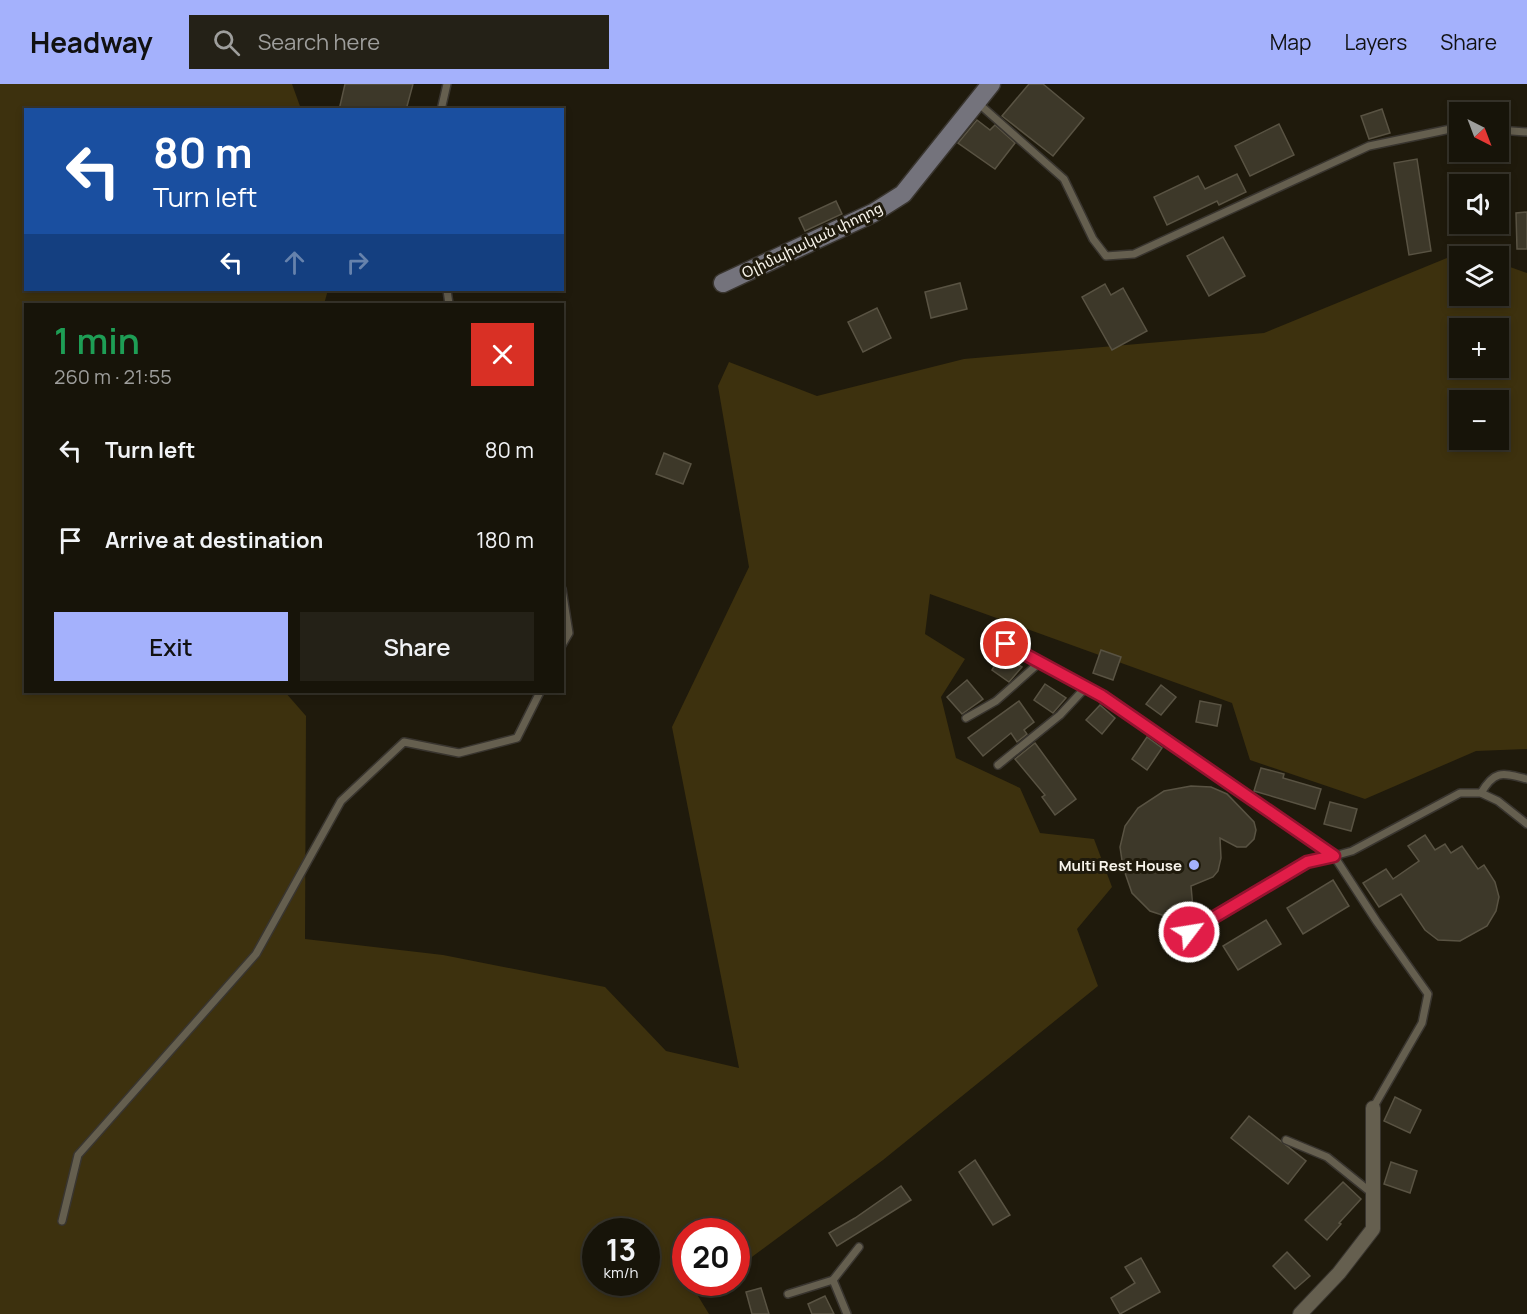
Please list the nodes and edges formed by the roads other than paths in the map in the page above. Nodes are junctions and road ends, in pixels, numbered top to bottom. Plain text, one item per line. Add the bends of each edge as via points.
1 (447, 84) edge
2 (991, 84) edge
3 (976, 102) junction
4 (441, 108) edge
5 (1449, 129) edge
6 (1509, 131) edge
7 (1527, 132) edge
8 (723, 283) dead end
9 (564, 602) edge
10 (564, 642) edge
11 (1006, 644) dead end
12 (1039, 663) junction
13 (1087, 686) junction
14 (539, 693) edge
15 (966, 718) dead end
16 (998, 765) dead end
17 (1527, 779) edge
18 (1481, 793) junction
19 (1527, 824) edge
20 (1334, 856) junction
21 (1189, 932) dead end
22 (1373, 1108) joint
23 (1286, 1140) dead end
24 (1373, 1194) junction
25 (63, 1221) dead end
26 (859, 1247) dead end
27 (833, 1280) junction
28 (788, 1294) dead end
29 (848, 1314) edge
30 (1300, 1314) edge

1 - 4 lane
2 - 3 street, Օլիմպիական փողոց
3 - 5 lane via 1065,178 1093,239 1106,256 1134,254 1369,146
3 - 8 street, Օլիմպիական փողոց via 903,194 873,213
6 - 7 lane
9 - 10 lane via 569,633
11 - 12 lane
12 - 13 lane
12 - 15 lane via 996,701
13 - 16 lane via 1060,715
13 - 20 lane
14 - 25 lane via 516,738 459,753 404,742 341,801 256,954 78,1155
17 - 18 lane via 1497,774
18 - 19 lane
18 - 20 lane via 1460,793 1352,851
20 - 21 lane via 1307,862
20 - 22 lane via 1428,994 1422,1023
22 - 24 street
23 - 24 lane via 1327,1157
24 - 30 street via 1373,1229
26 - 27 lane
27 - 28 lane
27 - 29 lane

